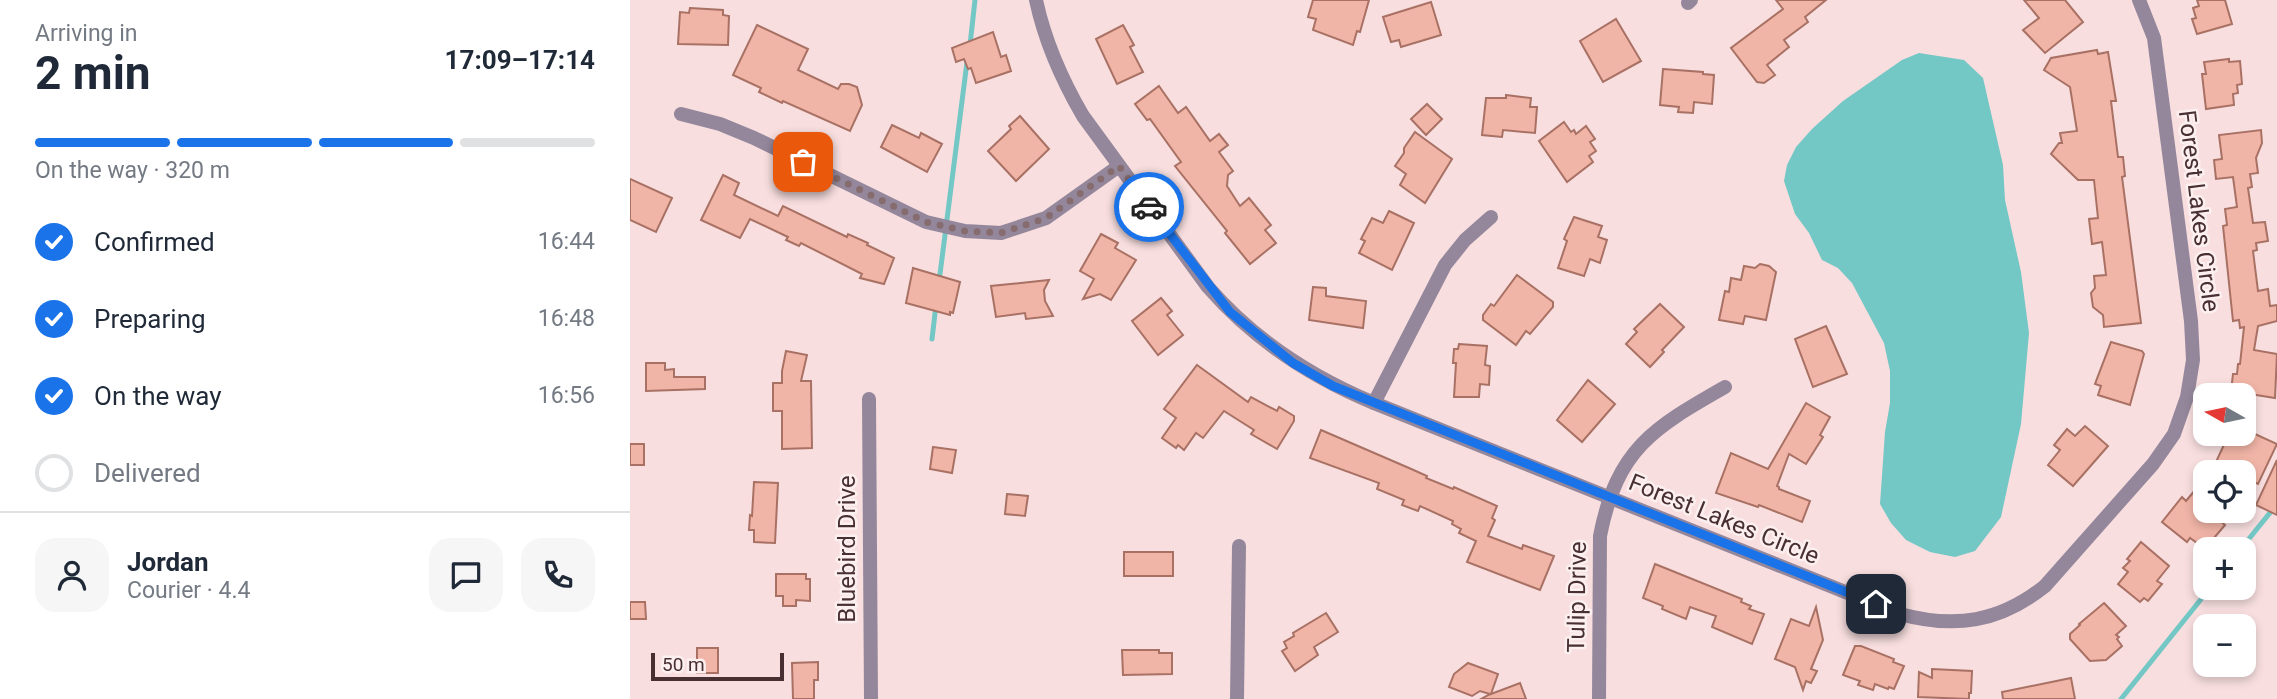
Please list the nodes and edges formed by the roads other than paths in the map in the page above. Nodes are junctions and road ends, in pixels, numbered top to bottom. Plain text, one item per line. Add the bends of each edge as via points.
1 (1036, 0) edge
2 (2139, 0) edge
3 (681, 114) dead end
4 (1119, 166) junction
5 (1491, 217) dead end
6 (1725, 387) dead end
7 (869, 399) dead end
8 (1374, 403) junction
9 (1609, 498) junction
10 (1239, 546) dead end
11 (871, 699) edge
12 (1237, 699) edge
13 (1599, 699) edge

1 - 4 street, Forest Lakes Circle via 1049,48 1068,91
2 - 9 street, Forest Lakes Circle via 2154,38 2193,360 2174,434 2045,586 2004,612 1976,620 1919,619
3 - 4 street via 754,138 926,222 965,231 1001,233 1046,218
4 - 8 street, Forest Lakes Circle via 1230,312 1293,363
5 - 8 street via 1445,265
6 - 9 street, Tulip Drive via 1659,426 1640,444
7 - 11 street, Bluebird Drive
8 - 9 street, Forest Lakes Circle
9 - 13 street, Tulip Drive via 1600,544
10 - 12 street

